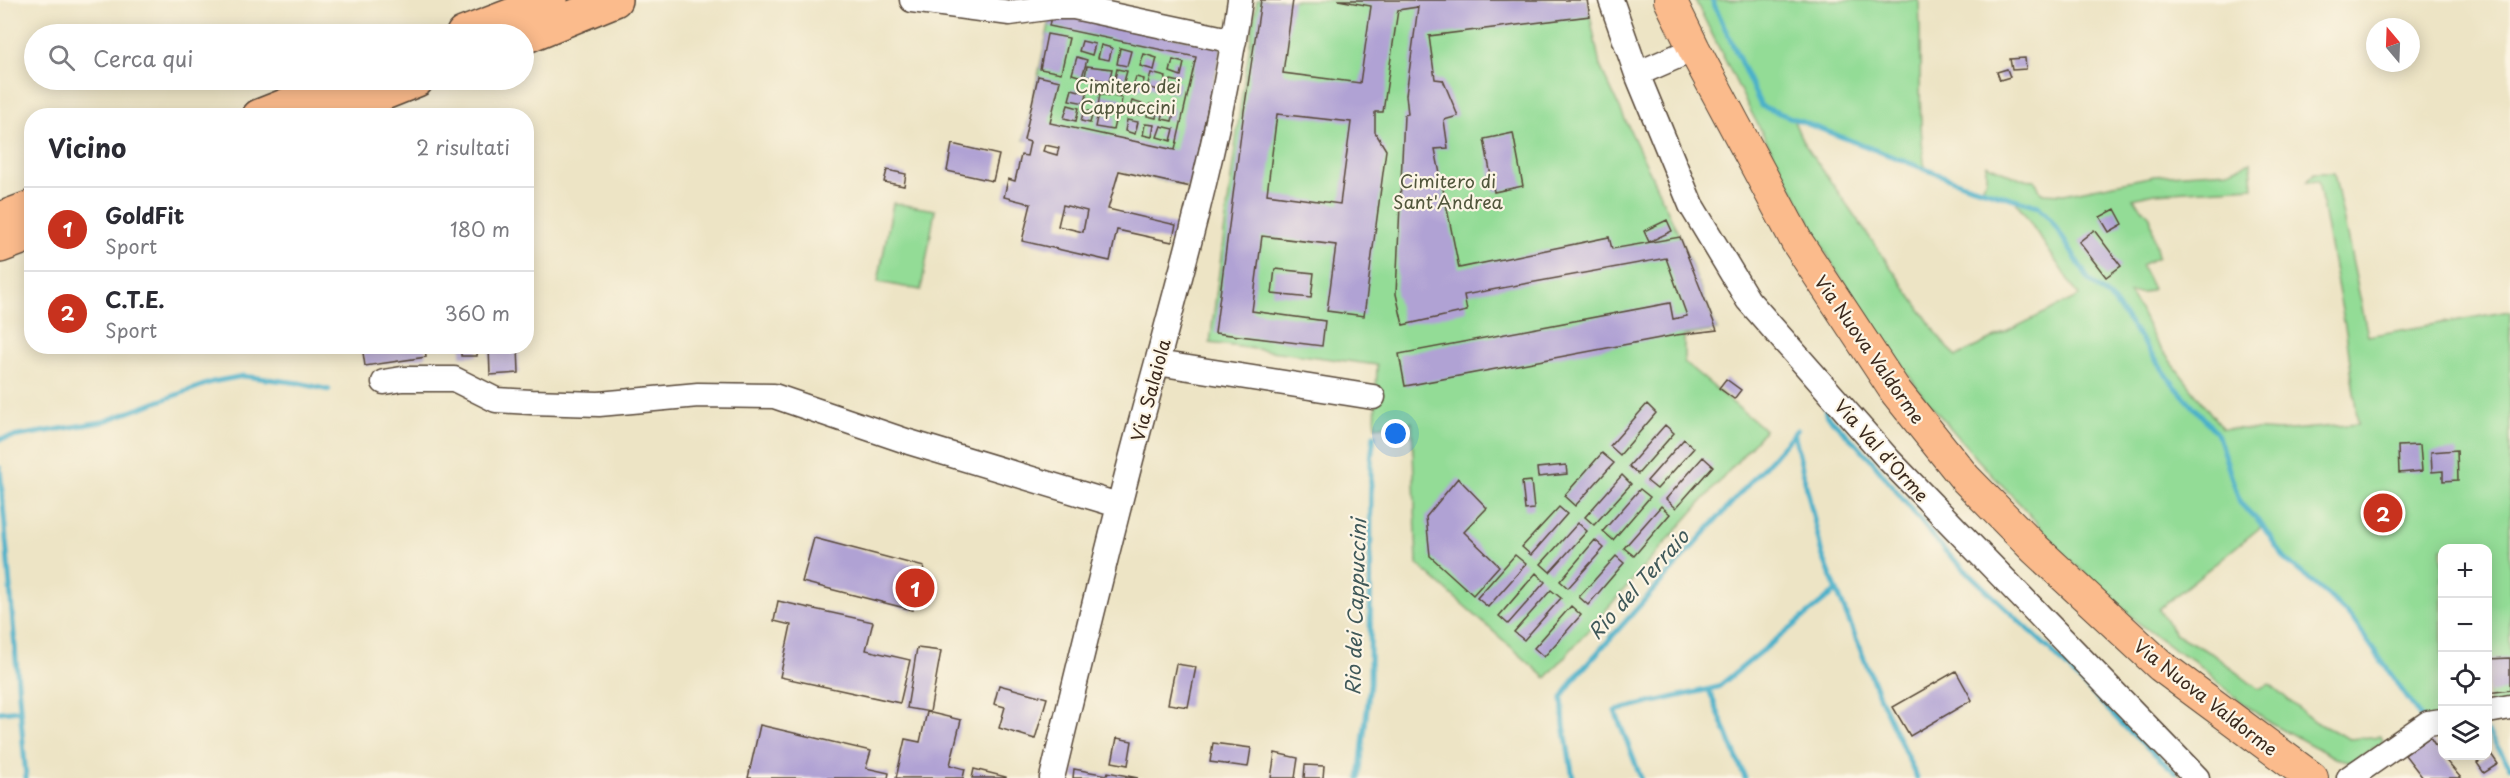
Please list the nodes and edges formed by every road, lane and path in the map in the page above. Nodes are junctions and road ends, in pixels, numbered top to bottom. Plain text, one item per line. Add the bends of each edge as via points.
1 (551, 0) edge
2 (615, 0) edge
3 (912, 0) edge
4 (1240, 0) edge
5 (1611, 0) edge
6 (1670, 0) edge
7 (490, 24) edge
8 (534, 33) edge
9 (1234, 41) junction
10 (1694, 49) junction
11 (1637, 74) junction
12 (325, 90) edge
13 (392, 90) edge
14 (279, 108) edge
15 (347, 108) edge
16 (24, 210) edge
17 (0, 219) edge
18 (24, 237) edge
19 (0, 246) edge
20 (1157, 363) junction
21 (384, 382) dead end
22 (1373, 398) dead end
23 (1118, 505) junction
24 (2510, 707) edge
25 (2492, 710) edge
26 (2438, 722) edge
27 (1052, 778) edge
28 (2196, 778) edge
29 (2312, 778) edge
30 (2349, 778) edge

1 - 7 highway
2 - 8 highway
3 - 9 street via 1010,13 1074,7
4 - 9 street, Via Salaiola
5 - 11 street, Via Val d'Orme
6 - 10 main road, Via Nuova Valdorme
9 - 20 street, Via Salaiola via 1199,210
10 - 11 street
10 - 29 main road, Via Nuova Valdorme via 1797,242 1896,392 1965,478 2035,549 2162,666
11 - 28 street, Via Val d'Orme via 1691,205 1748,300 1889,460
12 - 14 highway
13 - 15 highway
16 - 17 highway
18 - 19 highway
20 - 22 street
20 - 23 street, Via Salaiola
21 - 23 street via 454,379 495,400 542,402 598,404 698,395 774,396 909,442
23 - 27 street, Via Salaiola
24 - 25 street
26 - 30 street via 2428,723

